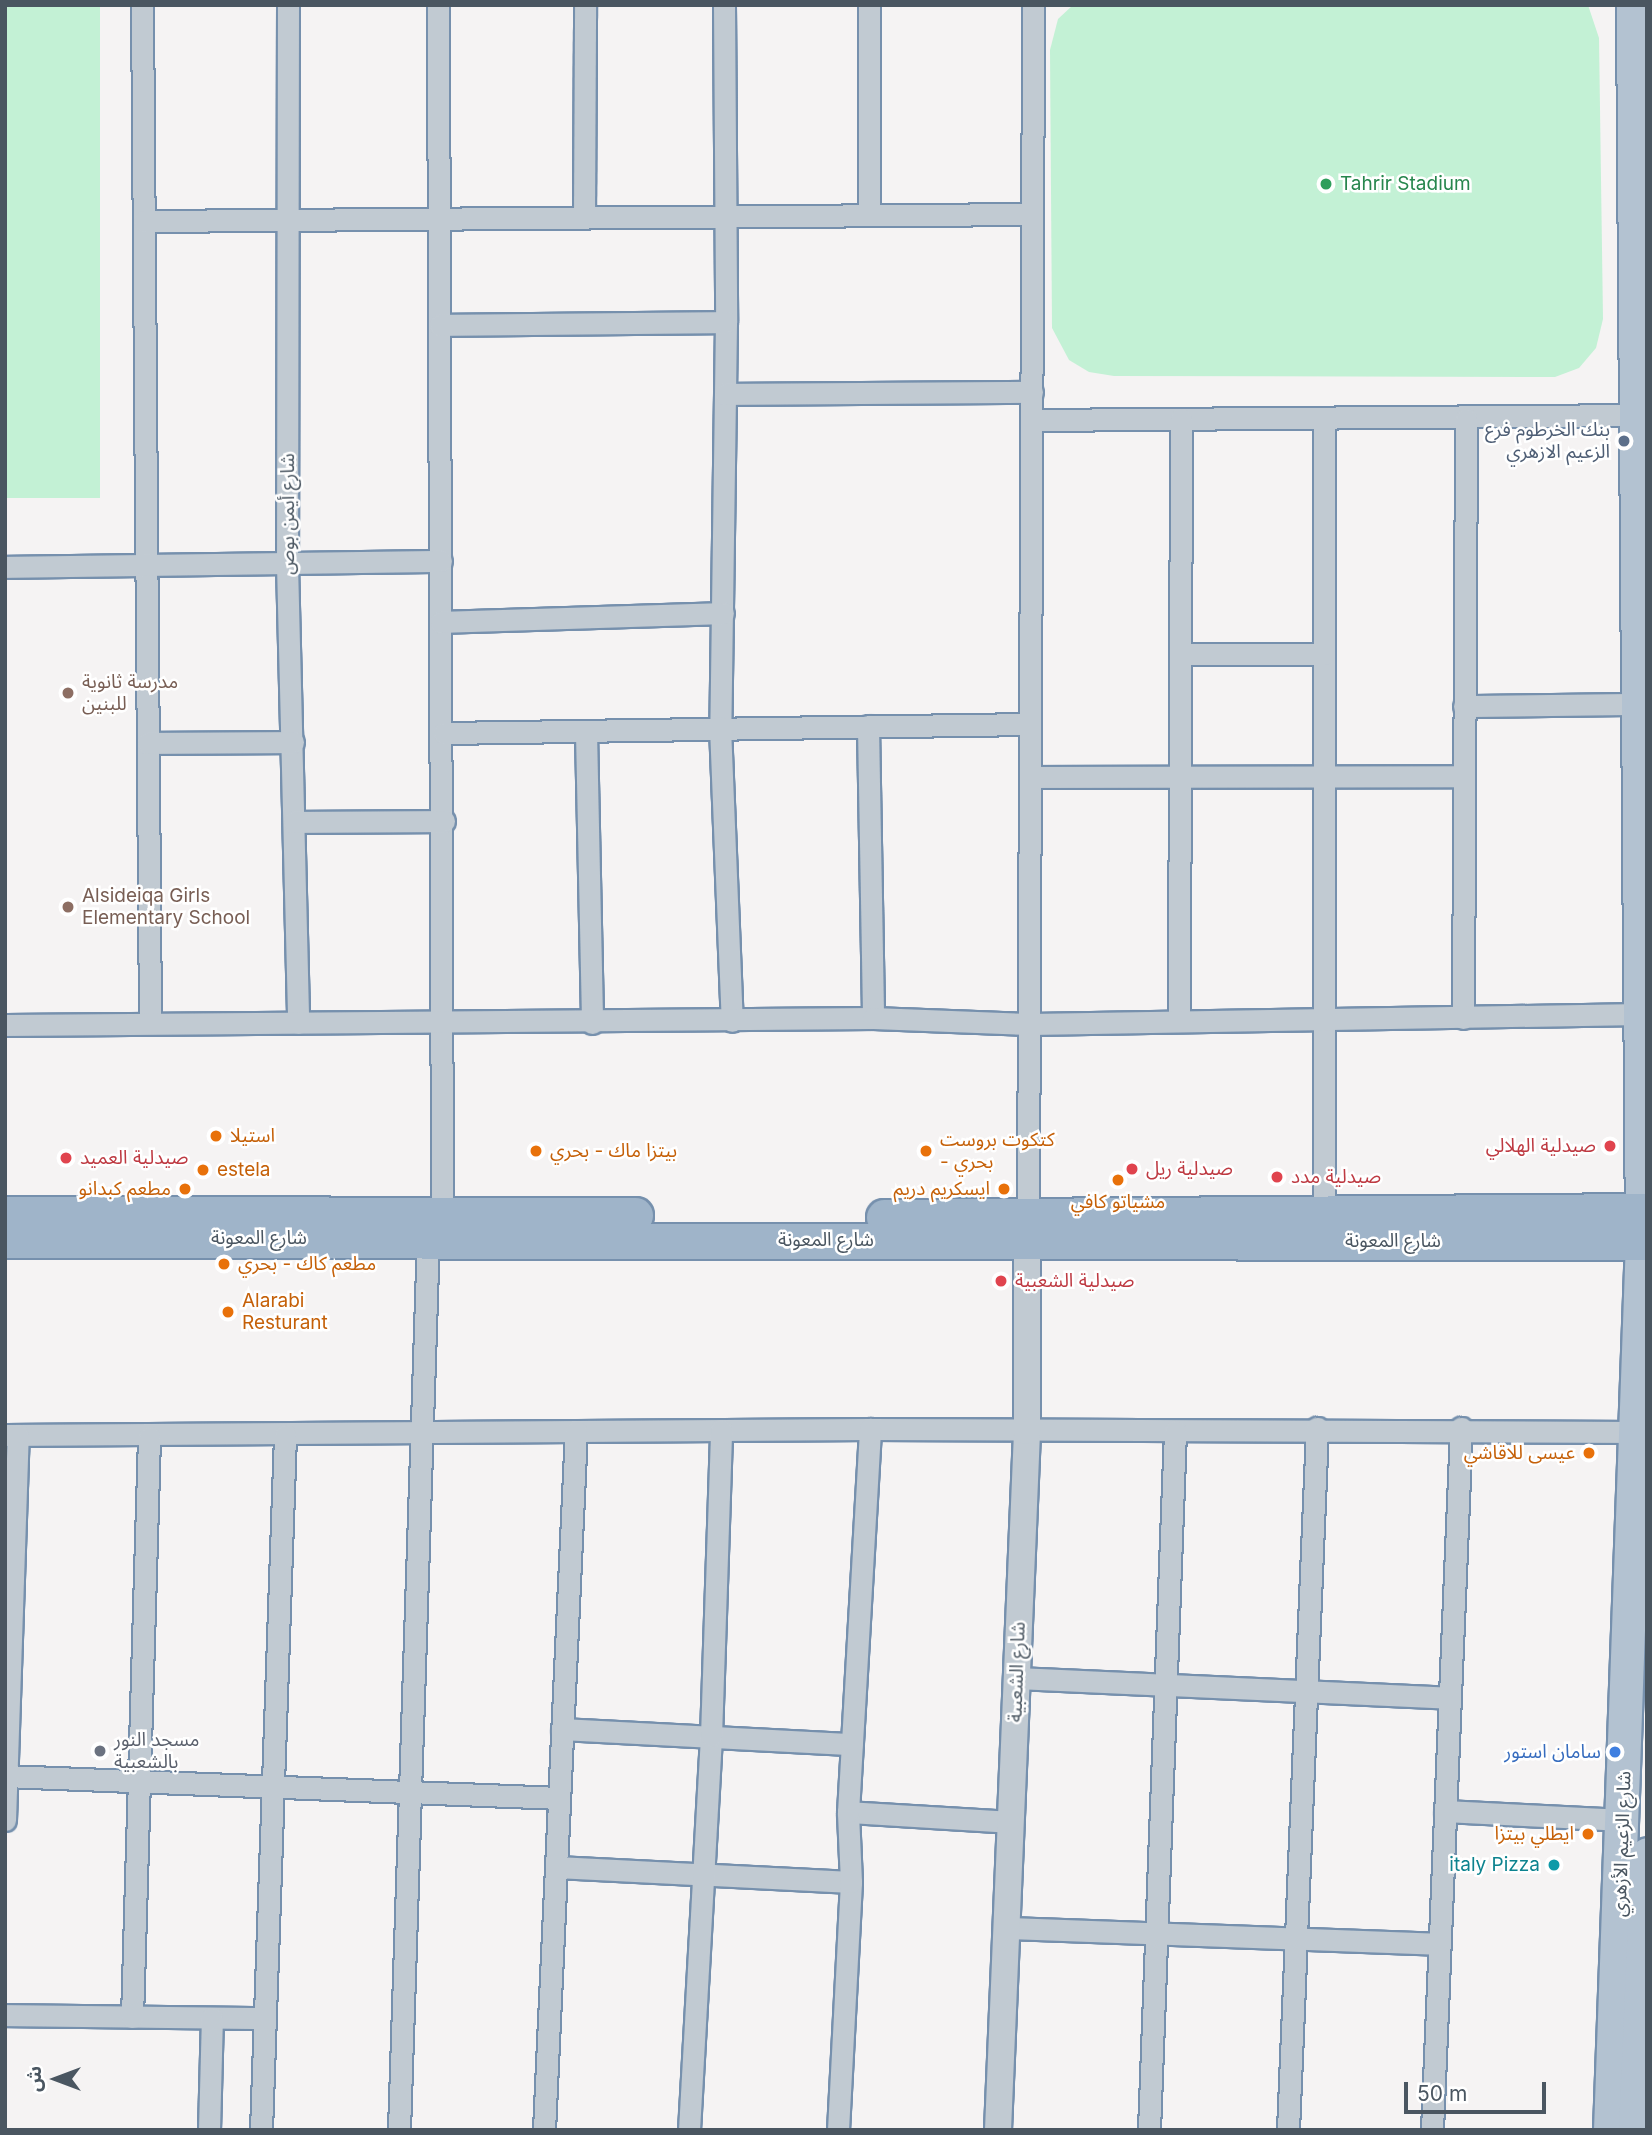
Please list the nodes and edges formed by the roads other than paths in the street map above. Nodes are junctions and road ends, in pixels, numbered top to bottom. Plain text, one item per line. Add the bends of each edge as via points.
1 (142, 5) edge
2 (288, 5) edge
3 (438, 5) edge
4 (585, 5) edge
5 (724, 5) edge
6 (869, 5) edge
7 (1033, 5) edge
8 (1633, 5) edge
9 (726, 214) junction
10 (869, 214) junction
11 (1031, 214) junction
12 (584, 215) junction
13 (439, 216) junction
14 (290, 219) junction
15 (144, 221) junction
16 (726, 322) junction
17 (440, 325) junction
18 (1032, 392) junction
19 (726, 394) junction
20 (1636, 415) junction
21 (1181, 419) junction
22 (1324, 419) junction
23 (1466, 419) junction
24 (1032, 420) junction
25 (441, 561) junction
26 (146, 564) junction
27 (287, 564) junction
28 (5, 567) edge
29 (723, 613) junction
30 (441, 622) junction
31 (1182, 654) junction
32 (1324, 654) junction
33 (1638, 704) junction
34 (1464, 706) junction
35 (1030, 724) junction
36 (867, 726) junction
37 (720, 727) junction
38 (586, 732) junction
39 (444, 733) junction
40 (293, 741) junction
41 (148, 743) junction
42 (1181, 776) junction
43 (1464, 776) junction
44 (1031, 777) junction
45 (1323, 778) junction
46 (444, 821) junction
47 (294, 822) junction
48 (1640, 1014) junction
49 (873, 1018) junction
50 (1463, 1018) junction
51 (1180, 1019) junction
52 (1324, 1019) junction
53 (732, 1021) junction
54 (150, 1022) junction
55 (298, 1023) junction
56 (592, 1023) junction
57 (1030, 1024) junction
58 (442, 1025) junction
59 (5, 1026) edge
60 (5, 1214) edge
61 (1324, 1214) junction
62 (435, 1226) junction
63 (1644, 1226) edge
64 (1027, 1228) junction
65 (5, 1240) edge
66 (1317, 1428) junction
67 (1461, 1428) junction
68 (870, 1429) junction
69 (721, 1430) junction
70 (424, 1431) junction
71 (1027, 1431) junction
72 (1175, 1431) junction
73 (576, 1432) junction
74 (1639, 1432) junction
75 (12, 1435) edge
76 (285, 1435) junction
77 (149, 1437) junction
78 (1016, 1678) junction
79 (1166, 1686) junction
80 (1306, 1693) junction
81 (1450, 1698) junction
82 (562, 1729) junction
83 (711, 1736) junction
84 (852, 1744) junction
85 (6, 1776) edge
86 (142, 1781) junction
87 (274, 1787) junction
88 (411, 1792) junction
89 (559, 1798) junction
90 (1445, 1811) junction
91 (848, 1812) junction
92 (5, 1820) edge
93 (1623, 1820) junction
94 (1010, 1822) junction
95 (1647, 1854) edge
96 (556, 1867) junction
97 (702, 1874) junction
98 (851, 1882) junction
99 (1006, 1928) junction
100 (1156, 1934) junction
101 (1296, 1938) junction
102 (1440, 1944) junction
103 (5, 2015) edge
104 (132, 2017) junction
105 (212, 2018) junction
106 (263, 2018) junction
107 (209, 2130) edge
108 (261, 2130) edge
109 (399, 2130) edge
110 (544, 2130) edge
111 (688, 2130) edge
112 (838, 2130) edge
113 (998, 2130) edge
114 (1149, 2130) edge
115 (1288, 2130) edge
116 (1432, 2130) edge
117 (1610, 2130) edge
118 (1635, 2130) edge

1 - 15 street
2 - 14 street, شارع أيمن بوص
3 - 13 street
4 - 12 street
5 - 9 street
6 - 10 street
7 - 11 street
8 - 20 main road, شارع الزعيم الأزهري
9 - 10 street
9 - 12 street
9 - 16 street
10 - 11 street
11 - 18 street
12 - 13 street
13 - 14 street
13 - 17 street
14 - 15 street
14 - 27 street, شارع أيمن بوص
15 - 26 street
16 - 17 street
16 - 19 street
17 - 25 street
18 - 19 street
18 - 24 street
19 - 29 street
20 - 23 street
20 - 33 main road, شارع الزعيم الأزهري
21 - 22 street
21 - 24 street
21 - 31 street
22 - 23 street
22 - 32 street
23 - 34 street
24 - 35 street
25 - 27 street
25 - 30 street
26 - 27 street
26 - 28 street
26 - 41 street
27 - 40 street, شارع أيمن بوص
29 - 30 street
29 - 37 street
30 - 39 street
31 - 32 street
31 - 42 street
32 - 45 street
33 - 34 street
33 - 48 main road, شارع الزعيم الأزهري
34 - 43 street
35 - 36 street
35 - 44 street
36 - 37 street
36 - 49 street
37 - 38 street
37 - 53 street
38 - 39 street
38 - 56 street
39 - 46 street
40 - 41 street
40 - 47 street, شارع أيمن بوص
41 - 54 street
42 - 44 street
42 - 45 street
42 - 51 street
43 - 45 street
43 - 50 street
44 - 57 street
45 - 52 street
46 - 47 street
46 - 58 street
47 - 55 street, شارع أيمن بوص
48 - 50 street
48 - 63 main road, شارع الزعيم الأزهري
49 - 53 street
49 - 57 street
50 - 52 street
51 - 52 street
51 - 57 street
52 - 61 street
53 - 56 street
54 - 55 street
54 - 59 street
55 - 58 street
56 - 58 street
57 - 64 street
58 - 62 street
60 - 62 highway, شارع المعونة
61 - 63 highway, شارع المعونة
61 - 64 highway, شارع المعونة
62 - 64 highway, شارع المعونة
62 - 65 highway, شارع المعونة
62 - 70 street
63 - 64 highway, شارع المعونة
63 - 74 main road, شارع الزعيم الأزهري
64 - 71 street, شارع الشعبية
66 - 67 street
66 - 72 street
66 - 80 street
67 - 74 street
67 - 81 street
68 - 69 street
68 - 71 street
68 - 84 street
69 - 73 street
69 - 83 street
70 - 73 street
70 - 76 street
70 - 88 street
71 - 72 street
71 - 78 street, شارع الشعبية
72 - 79 street
73 - 82 street
74 - 93 main road, شارع الزعيم الأزهري
75 - 77 street
75 - 85 street
76 - 77 street
76 - 87 street
77 - 86 street
78 - 79 street
78 - 94 street, شارع الشعبية
79 - 80 street
79 - 100 street
80 - 81 street
80 - 101 street
81 - 90 street
82 - 83 street
82 - 89 street
83 - 84 street
83 - 97 street
84 - 91 street
85 - 86 street
85 - 92 street
86 - 87 street
86 - 104 street
87 - 88 street
87 - 106 street
88 - 89 street
88 - 109 street
89 - 96 street
90 - 93 street
90 - 102 street
91 - 94 street
91 - 98 street
93 - 117 main road, شارع الزعيم الأزهري
94 - 99 street, شارع الشعبية
95 - 118 main road, شارع الزعيم الأزهري
96 - 97 street
96 - 110 street
97 - 98 street
97 - 111 street
98 - 112 street
99 - 100 street
99 - 113 street, شارع الشعبية
100 - 101 street
100 - 114 street
101 - 102 street
101 - 115 street
102 - 116 street
103 - 104 street
104 - 105 street
105 - 106 street
105 - 107 street
106 - 108 street

